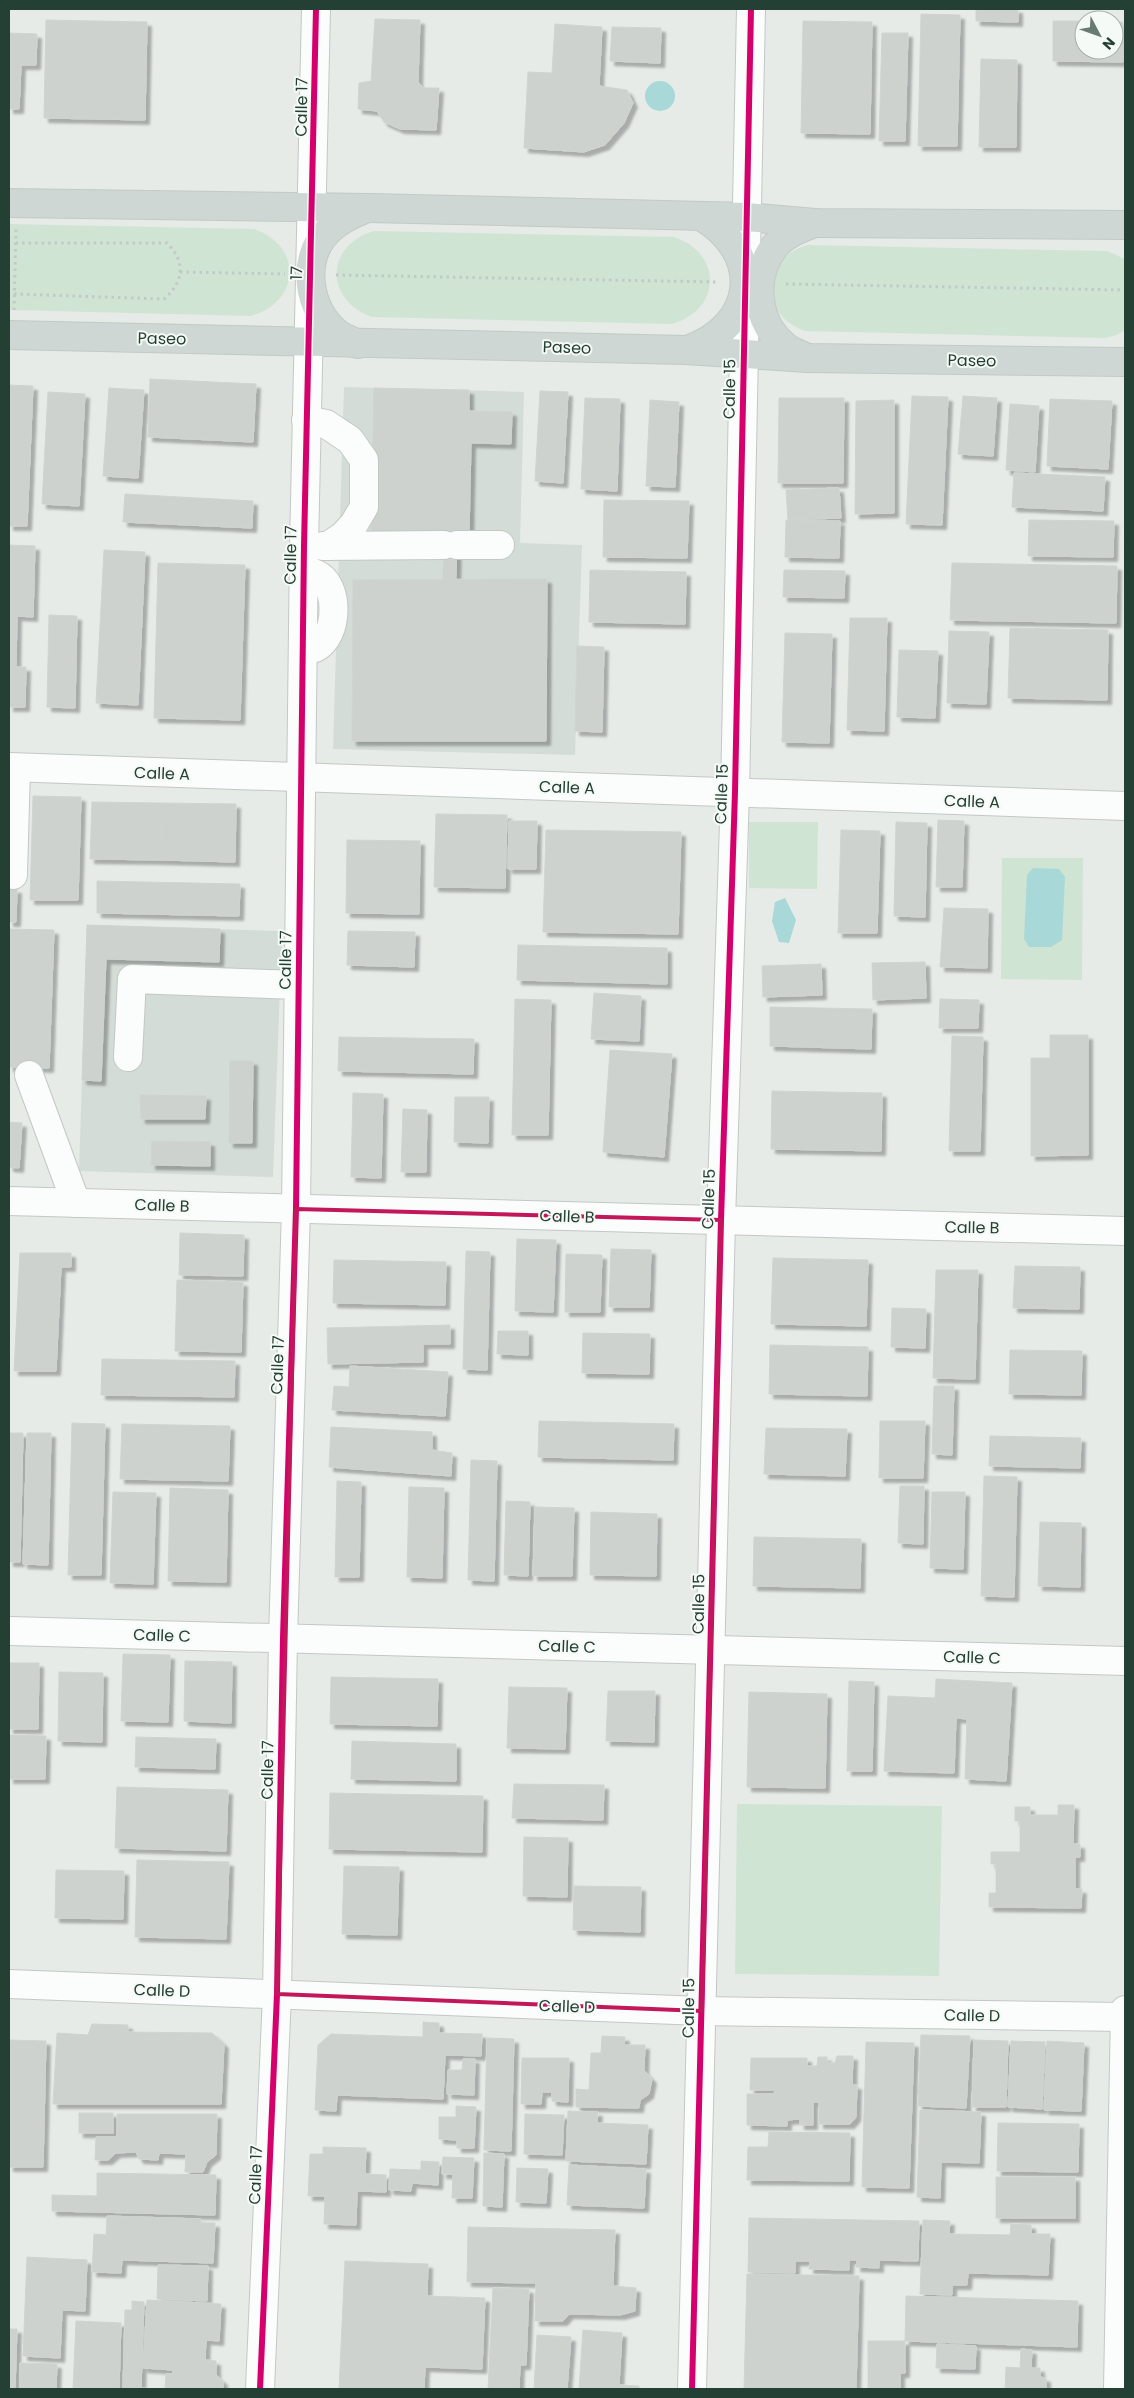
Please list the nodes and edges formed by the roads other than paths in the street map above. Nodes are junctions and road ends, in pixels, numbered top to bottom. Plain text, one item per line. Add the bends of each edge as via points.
1 (316, 9) edge
2 (751, 9) edge
3 (13, 203) edge
4 (313, 206) junction
5 (369, 208) junction
6 (701, 216) junction
7 (746, 217) junction
8 (815, 223) junction
9 (1088, 224) junction
10 (1125, 225) edge
11 (1125, 236) edge
12 (310, 274) junction
13 (751, 283) junction
14 (11, 335) edge
15 (308, 341) junction
16 (358, 344) junction
17 (1125, 349) edge
18 (686, 350) junction
19 (744, 354) junction
20 (807, 358) junction
21 (1096, 362) junction
22 (1125, 362) edge
23 (306, 420) junction
24 (500, 545) dead end
25 (312, 555) junction
26 (12, 768) edge
27 (301, 778) junction
28 (735, 792) junction
29 (1125, 806) edge
30 (13, 875) dead end
31 (298, 985) junction
32 (128, 1057) dead end
33 (29, 1075) dead end
34 (9, 1201) edge
35 (76, 1203) junction
36 (296, 1209) junction
37 (721, 1220) junction
38 (1125, 1230) edge
39 (9, 1630) edge
40 (283, 1638) junction
41 (710, 1650) junction
42 (1125, 1661) edge
43 (9, 1984) edge
44 (277, 1994) junction
45 (1125, 2010) edge
46 (702, 2011) junction
47 (1125, 2017) edge
48 (260, 2389) edge
49 (692, 2389) edge
50 (1118, 2389) edge

1 - 4 street, Calle 17
2 - 7 street, Calle 15
3 - 4 main road
4 - 5 main road
4 - 12 street, 17
5 - 6 main road
5 - 12 main road via 345,218 327,232 315,252
6 - 7 main road
6 - 13 main road via 719,226 734,244
7 - 8 main road
7 - 13 street, Calle 15
8 - 9 main road
8 - 13 main road via 793,231 775,246
9 - 10 main road
9 - 11 main road via 1110,227
12 - 15 street, 17
12 - 16 main road via 312,297 322,318 338,334
13 - 18 main road via 726,329 708,343
13 - 19 street, Calle 15
13 - 20 main road via 771,331 786,347
14 - 15 main road, Paseo
15 - 16 main road, Paseo
15 - 23 street, Calle 17
16 - 18 main road, Paseo
17 - 21 main road
18 - 19 main road, Paseo
19 - 20 main road, Paseo
19 - 28 street, Calle 15
20 - 21 main road, Paseo
21 - 22 main road, Paseo
23 - 25 street, Calle 17
23 - 25 street via 326,424 350,440 364,460 364,507 343,536
24 - 25 street via 450,545
25 - 27 street, Calle 17 via 303,649
26 - 27 street, Calle A
26 - 30 street
27 - 28 street, Calle A
27 - 31 street, Calle 17
28 - 29 street, Calle A
28 - 37 street, Calle 15
31 - 32 street via 132,979
31 - 36 street, Calle 17
33 - 35 street
34 - 35 street, Calle B
35 - 36 street, Calle B
36 - 37 street, Calle B
36 - 40 street, Calle 17
37 - 38 street, Calle B
37 - 41 street, Calle 15
39 - 40 street, Calle C
40 - 41 street, Calle C
40 - 44 street, Calle 17
41 - 42 street, Calle C
41 - 46 street, Calle 15
43 - 44 street, Calle D
44 - 46 street, Calle D
44 - 48 street, Calle 17
45 - 47 street
46 - 47 street, Calle D
46 - 49 street, Calle 15
47 - 50 street

